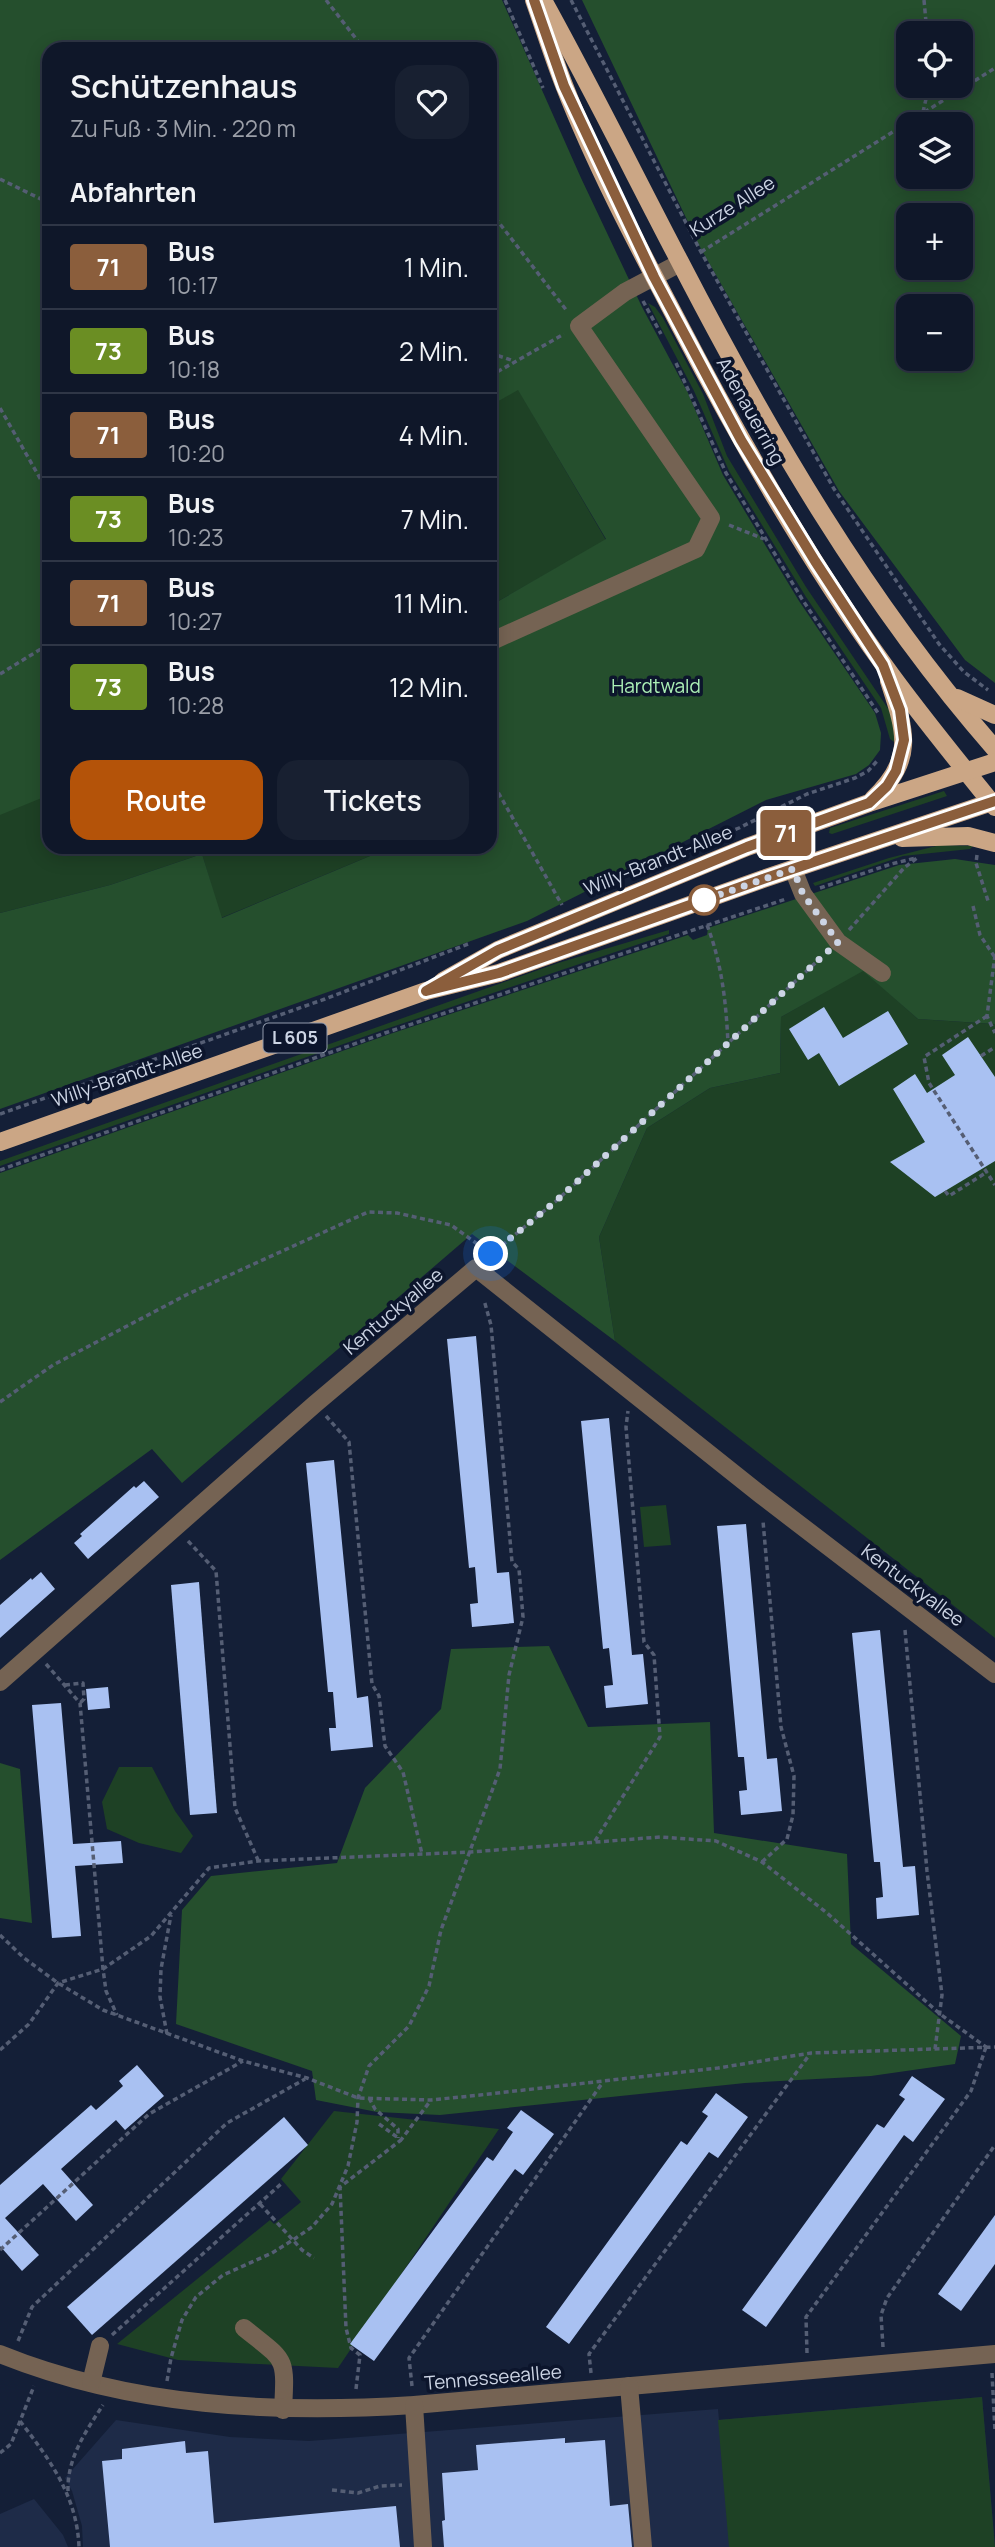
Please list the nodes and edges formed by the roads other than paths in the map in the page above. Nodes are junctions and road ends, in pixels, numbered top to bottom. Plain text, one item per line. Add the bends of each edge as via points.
1 (534, 0) edge
2 (542, 0) edge
3 (680, 263) junction
4 (654, 277) junction
5 (497, 639) edge
6 (883, 665) junction
7 (949, 693) junction
8 (995, 715) edge
9 (995, 749) edge
10 (995, 762) edge
11 (965, 771) junction
12 (869, 803) junction
13 (994, 803) edge
14 (888, 837) junction
15 (995, 843) edge
16 (793, 869) junction
17 (882, 973) dead end
18 (426, 991) junction
19 (0, 1142) edge
20 (995, 1674) edge
21 (0, 1682) edge
22 (244, 2328) dead end
23 (100, 2346) road end
24 (993, 2354) edge
25 (6, 2356) edge
26 (91, 2382) junction
27 (629, 2386) junction
28 (414, 2405) junction
29 (283, 2410) junction
30 (423, 2547) edge
31 (643, 2547) edge

1 - 4 main road, Adenauerring via 564,86
2 - 3 main road, Adenauerring
3 - 4 street, Kurze Allee
3 - 7 main road, Adenauerring via 814,500
4 - 5 street, Kurze Allee via 579,326 711,518 696,549
4 - 6 main road, Adenauerring via 741,440
6 - 11 main road, Adenauerring
6 - 12 main road via 900,710 904,740 896,771
7 - 8 main road
7 - 9 main road, Adenauerring
10 - 11 main road, Willy-Brandt-Allee / L 605
11 - 12 main road, Willy-Brandt-Allee / L 605
11 - 13 main road, Adenauerring
12 - 18 main road, Willy-Brandt-Allee / L 605 via 566,912
13 - 14 main road, Willy-Brandt-Allee / L 605
14 - 15 main road via 968,836
14 - 16 main road, Willy-Brandt-Allee / L 605
16 - 17 street via 803,894 838,942
16 - 18 main road, Willy-Brandt-Allee / L 605 via 499,973
18 - 19 main road, Willy-Brandt-Allee / L 605
20 - 21 street, Kentuckyallee via 476,1268
22 - 29 street via 282,2360
23 - 26 street
24 - 27 street, Tennesseeallee
25 - 26 street, Tennesseeallee
26 - 29 street, Tennesseeallee via 165,2398
27 - 28 street, Tennesseeallee
27 - 31 street
28 - 29 street, Tennesseeallee
28 - 30 street

